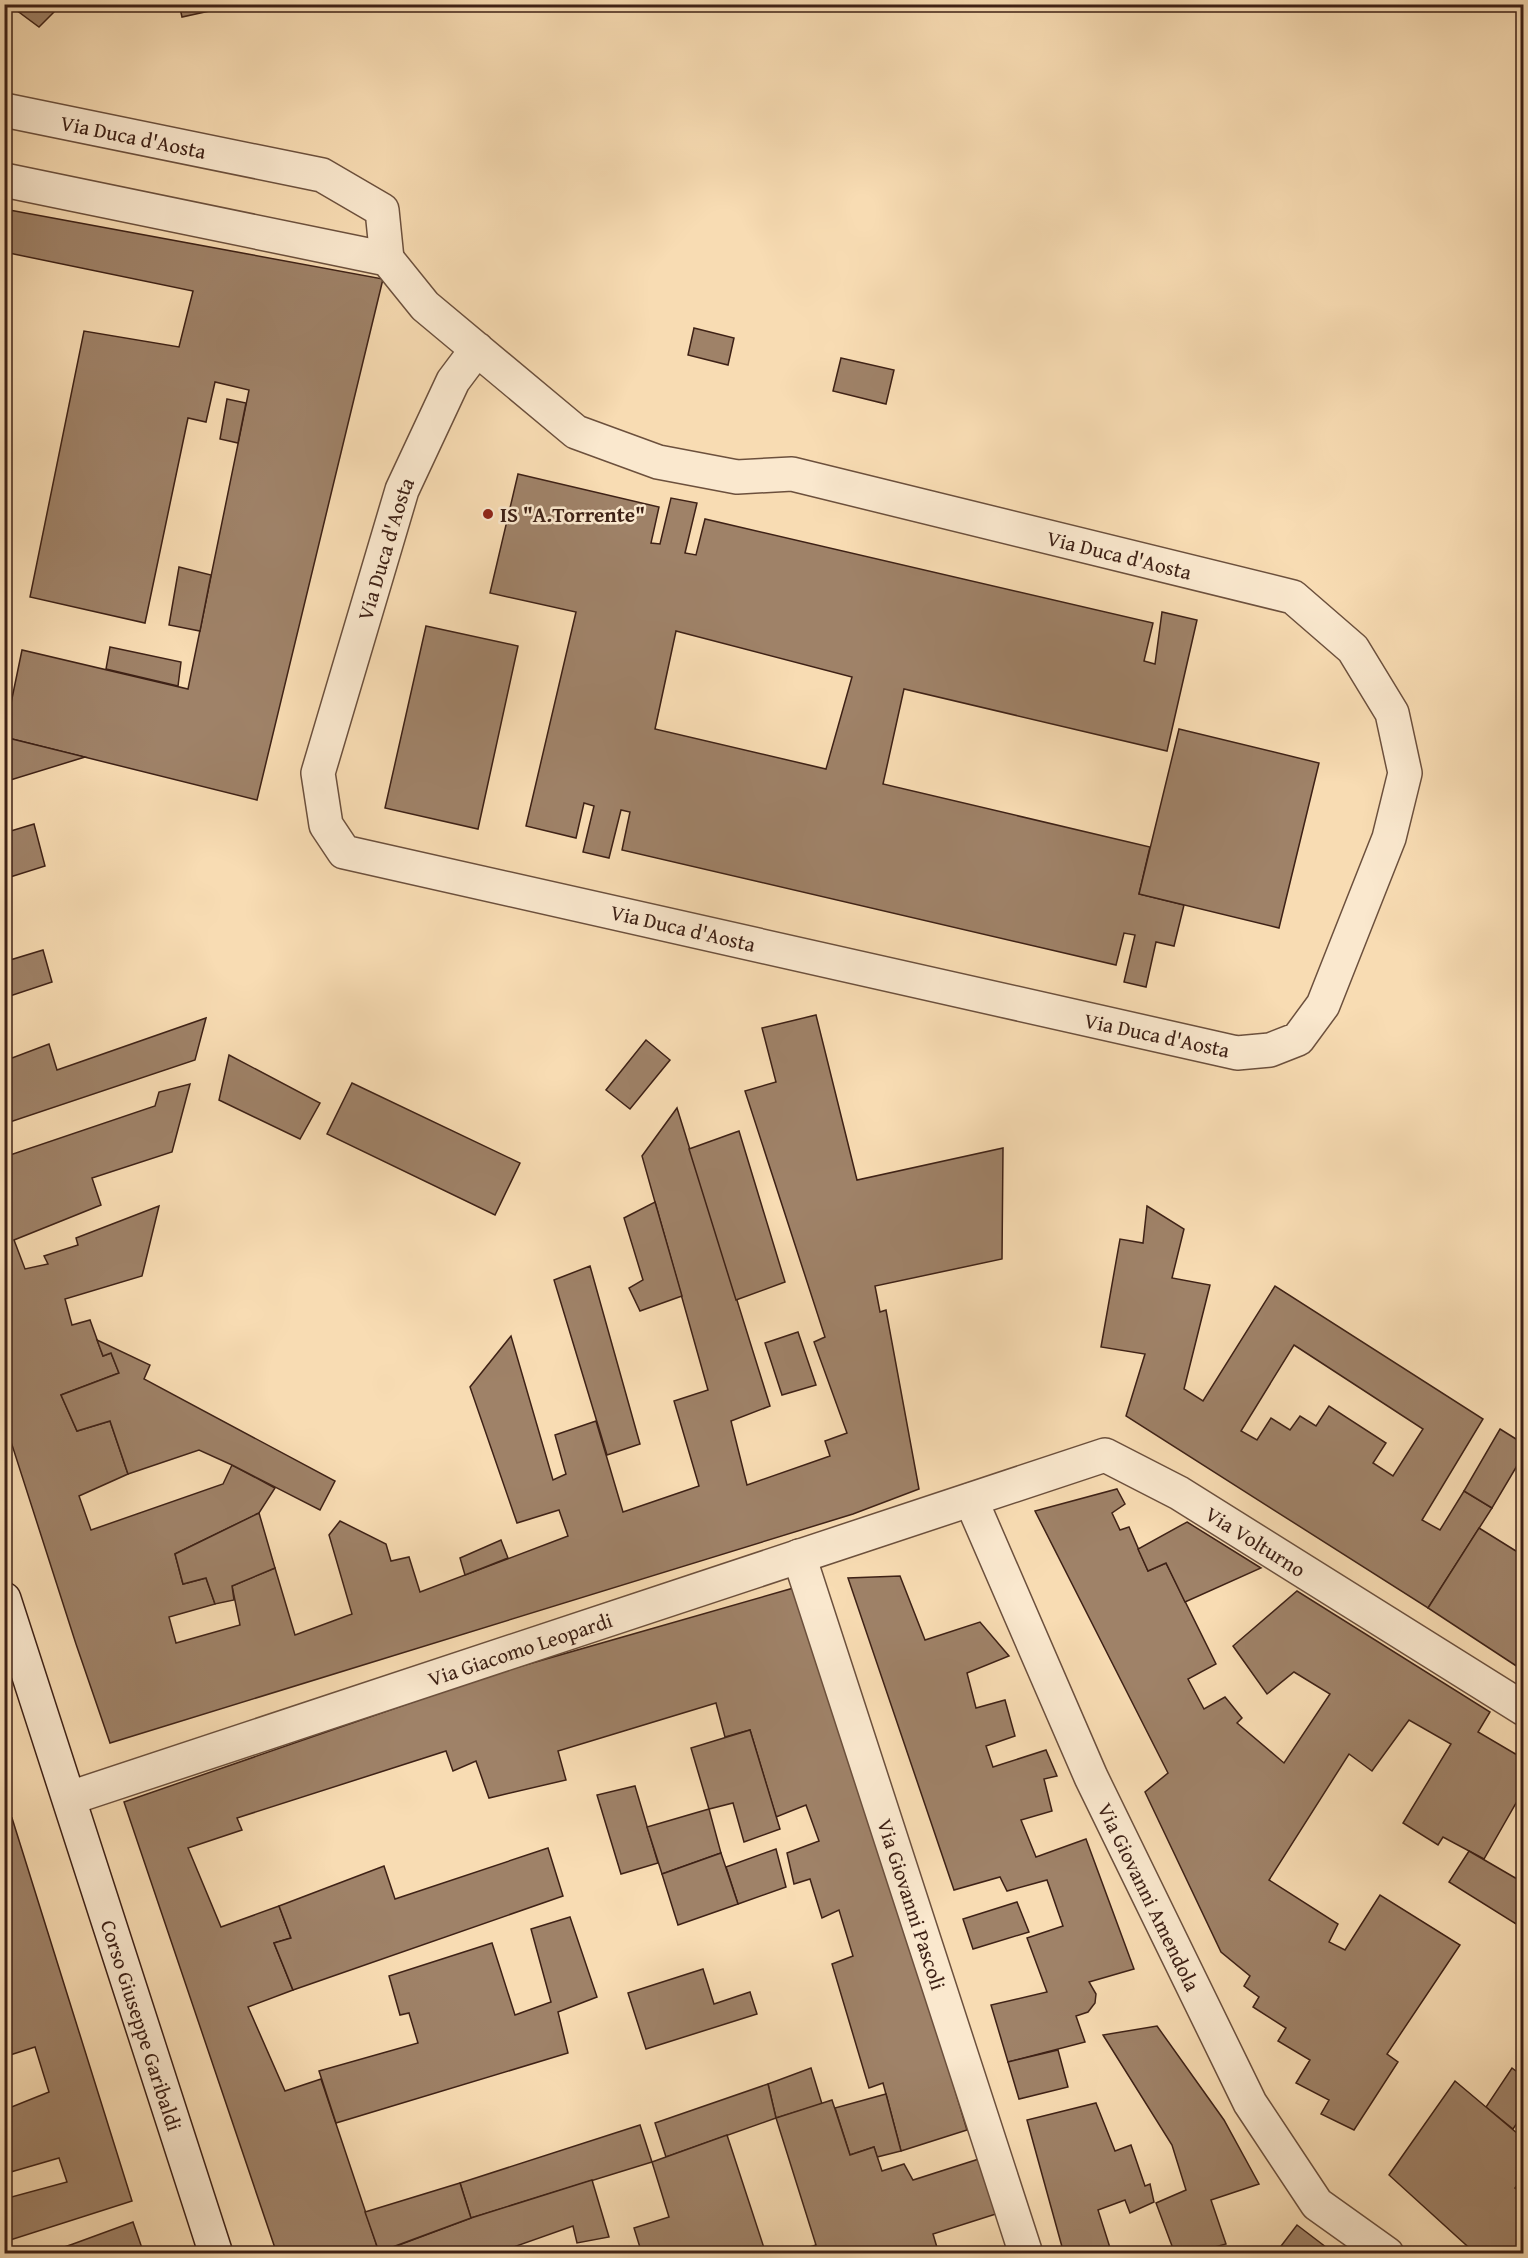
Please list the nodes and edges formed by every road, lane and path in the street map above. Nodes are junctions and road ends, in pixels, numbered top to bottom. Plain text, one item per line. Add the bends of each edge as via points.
1 (4, 110) edge
2 (4, 180) edge
3 (387, 259) junction
4 (477, 349) junction
5 (970, 1500) junction
6 (799, 1556) junction
7 (4, 1599) edge
8 (1524, 1709) edge
9 (70, 1798) junction
10 (216, 2253) edge
11 (1026, 2253) edge
12 (1387, 2253) edge

1 - 3 street, Via Duca d'Aosta via 322,175 382,210
2 - 3 street
3 - 4 street, Via Duca d'Aosta via 425,306
4 - 4 street, Via Duca d'Aosta via 453,381 402,490 318,773 326,825 344,852 1237,1053 1270,1050 1298,1039 1323,1005 1389,838 1405,773 1392,713 1353,649 1293,597 792,474 736,477 657,462 576,432
5 - 6 street, Via Giacomo Leopardi
5 - 8 street, Via Volturno via 1105,1455 1179,1493
5 - 12 street, Via Giovanni Amendola via 1091,1778 1250,2103 1317,2204
6 - 9 street, Via Giacomo Leopardi
6 - 11 street, Via Giovanni Pascoli
7 - 9 street
9 - 10 street, Corso Giuseppe Garibaldi

